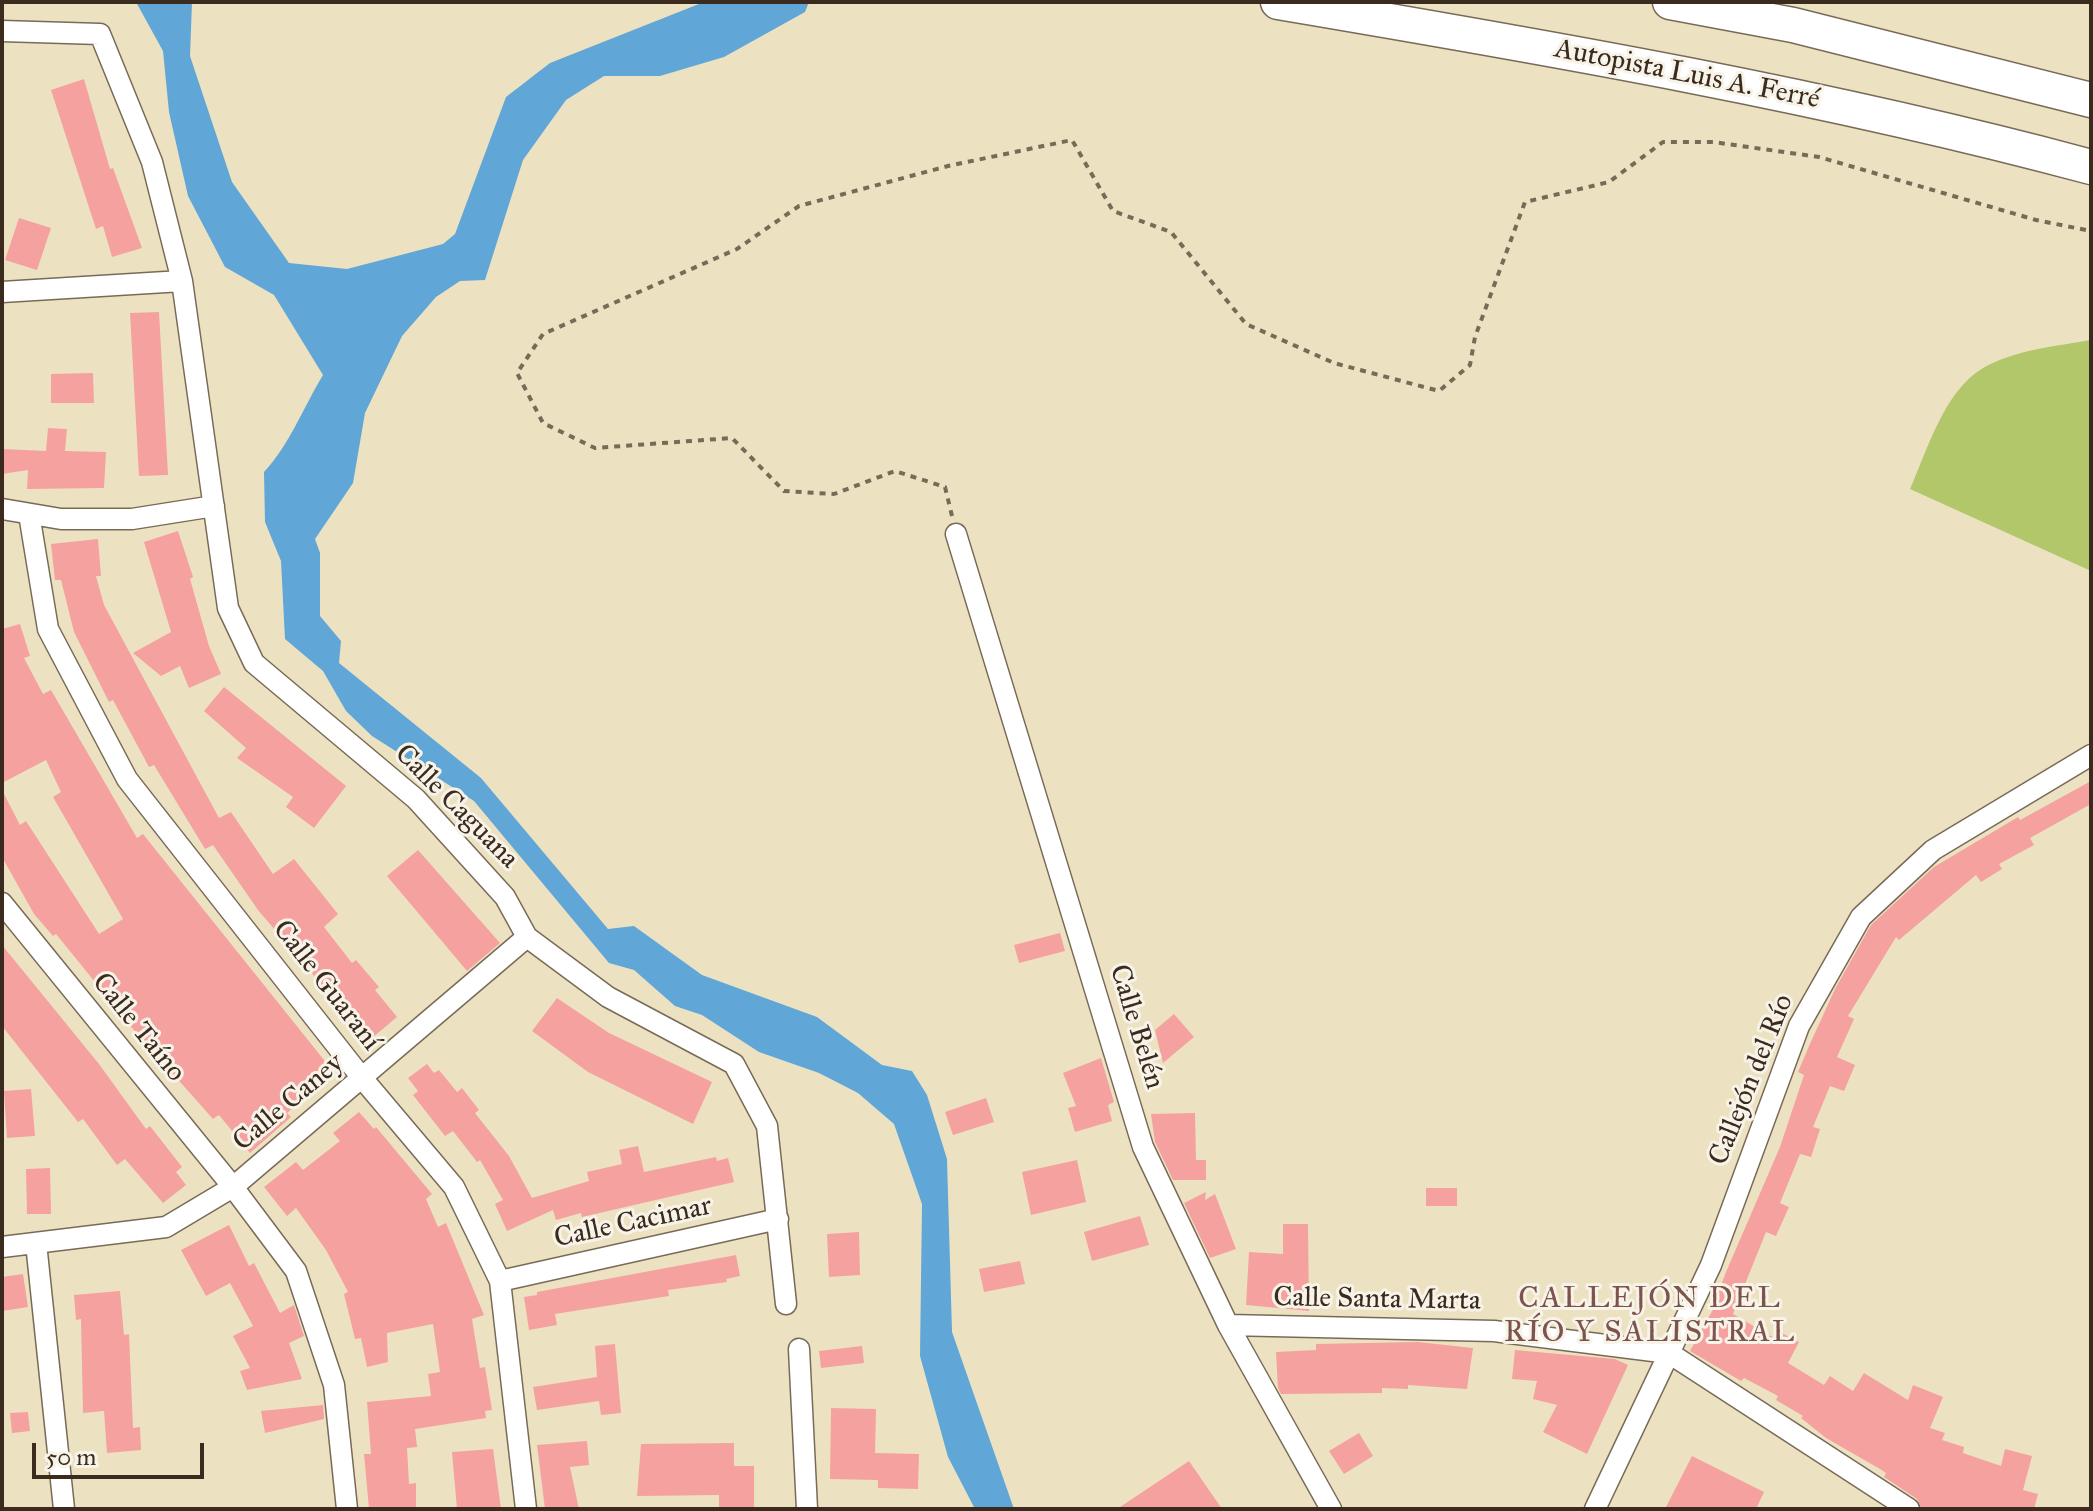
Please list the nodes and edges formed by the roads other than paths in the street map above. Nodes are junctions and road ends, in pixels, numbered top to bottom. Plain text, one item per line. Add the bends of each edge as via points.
1 (1278, 2) edge
2 (1670, 2) edge
3 (2, 31) edge
4 (2091, 100) edge
5 (2091, 167) edge
6 (182, 281) junction
7 (2, 292) edge
8 (214, 506) junction
9 (2, 509) edge
10 (29, 514) junction
11 (956, 534) road end
12 (2091, 755) edge
13 (2, 903) edge
14 (527, 937) junction
15 (362, 1078) junction
16 (233, 1187) junction
17 (778, 1219) junction
18 (36, 1243) junction
19 (2, 1247) edge
20 (500, 1281) junction
21 (786, 1304) dead end
22 (1228, 1325) junction
23 (799, 1349) dead end
24 (1669, 1353) junction
25 (64, 1509) edge
26 (347, 1509) edge
27 (526, 1509) edge
28 (807, 1509) edge
29 (1331, 1509) edge
30 (1595, 1509) edge
31 (1909, 1509) edge

1 - 5 highway, Autopista Luis A. Ferré via 1793,94
2 - 4 highway via 1793,25
3 - 6 street, Calle Caguana via 100,34 152,162
6 - 7 street
6 - 8 street, Calle Caguana
8 - 10 street via 132,519
8 - 14 street, Calle Caguana via 228,608 254,663 416,799 505,897
9 - 10 street
10 - 15 street, Calle Guaraní via 48,629 127,779
11 - 22 street, Calle Belén via 1143,1147
12 - 24 street, Callejón del Río via 1933,850 1861,917 1799,1026 1711,1265
13 - 16 street, Calle Taíno
14 - 15 street, Calle Caney
14 - 17 street, Calle Caguana via 608,997 734,1064 767,1126
15 - 16 street, Calle Caney
15 - 20 street, Calle Guaraní via 454,1187
16 - 18 street, Calle Caney via 166,1227
16 - 26 street, Calle Taíno via 296,1271 320,1336 334,1385
17 - 20 street, Calle Cacimar
17 - 21 street, Calle Caguana
18 - 19 street, Calle Caney
18 - 25 street
20 - 27 street, Calle Guaraní
22 - 24 street, Calle Santa Marta via 1494,1331
22 - 29 street, Calle Belén
23 - 28 street
24 - 30 street, Callejón del Río
24 - 31 street, Calle Santa Marta

